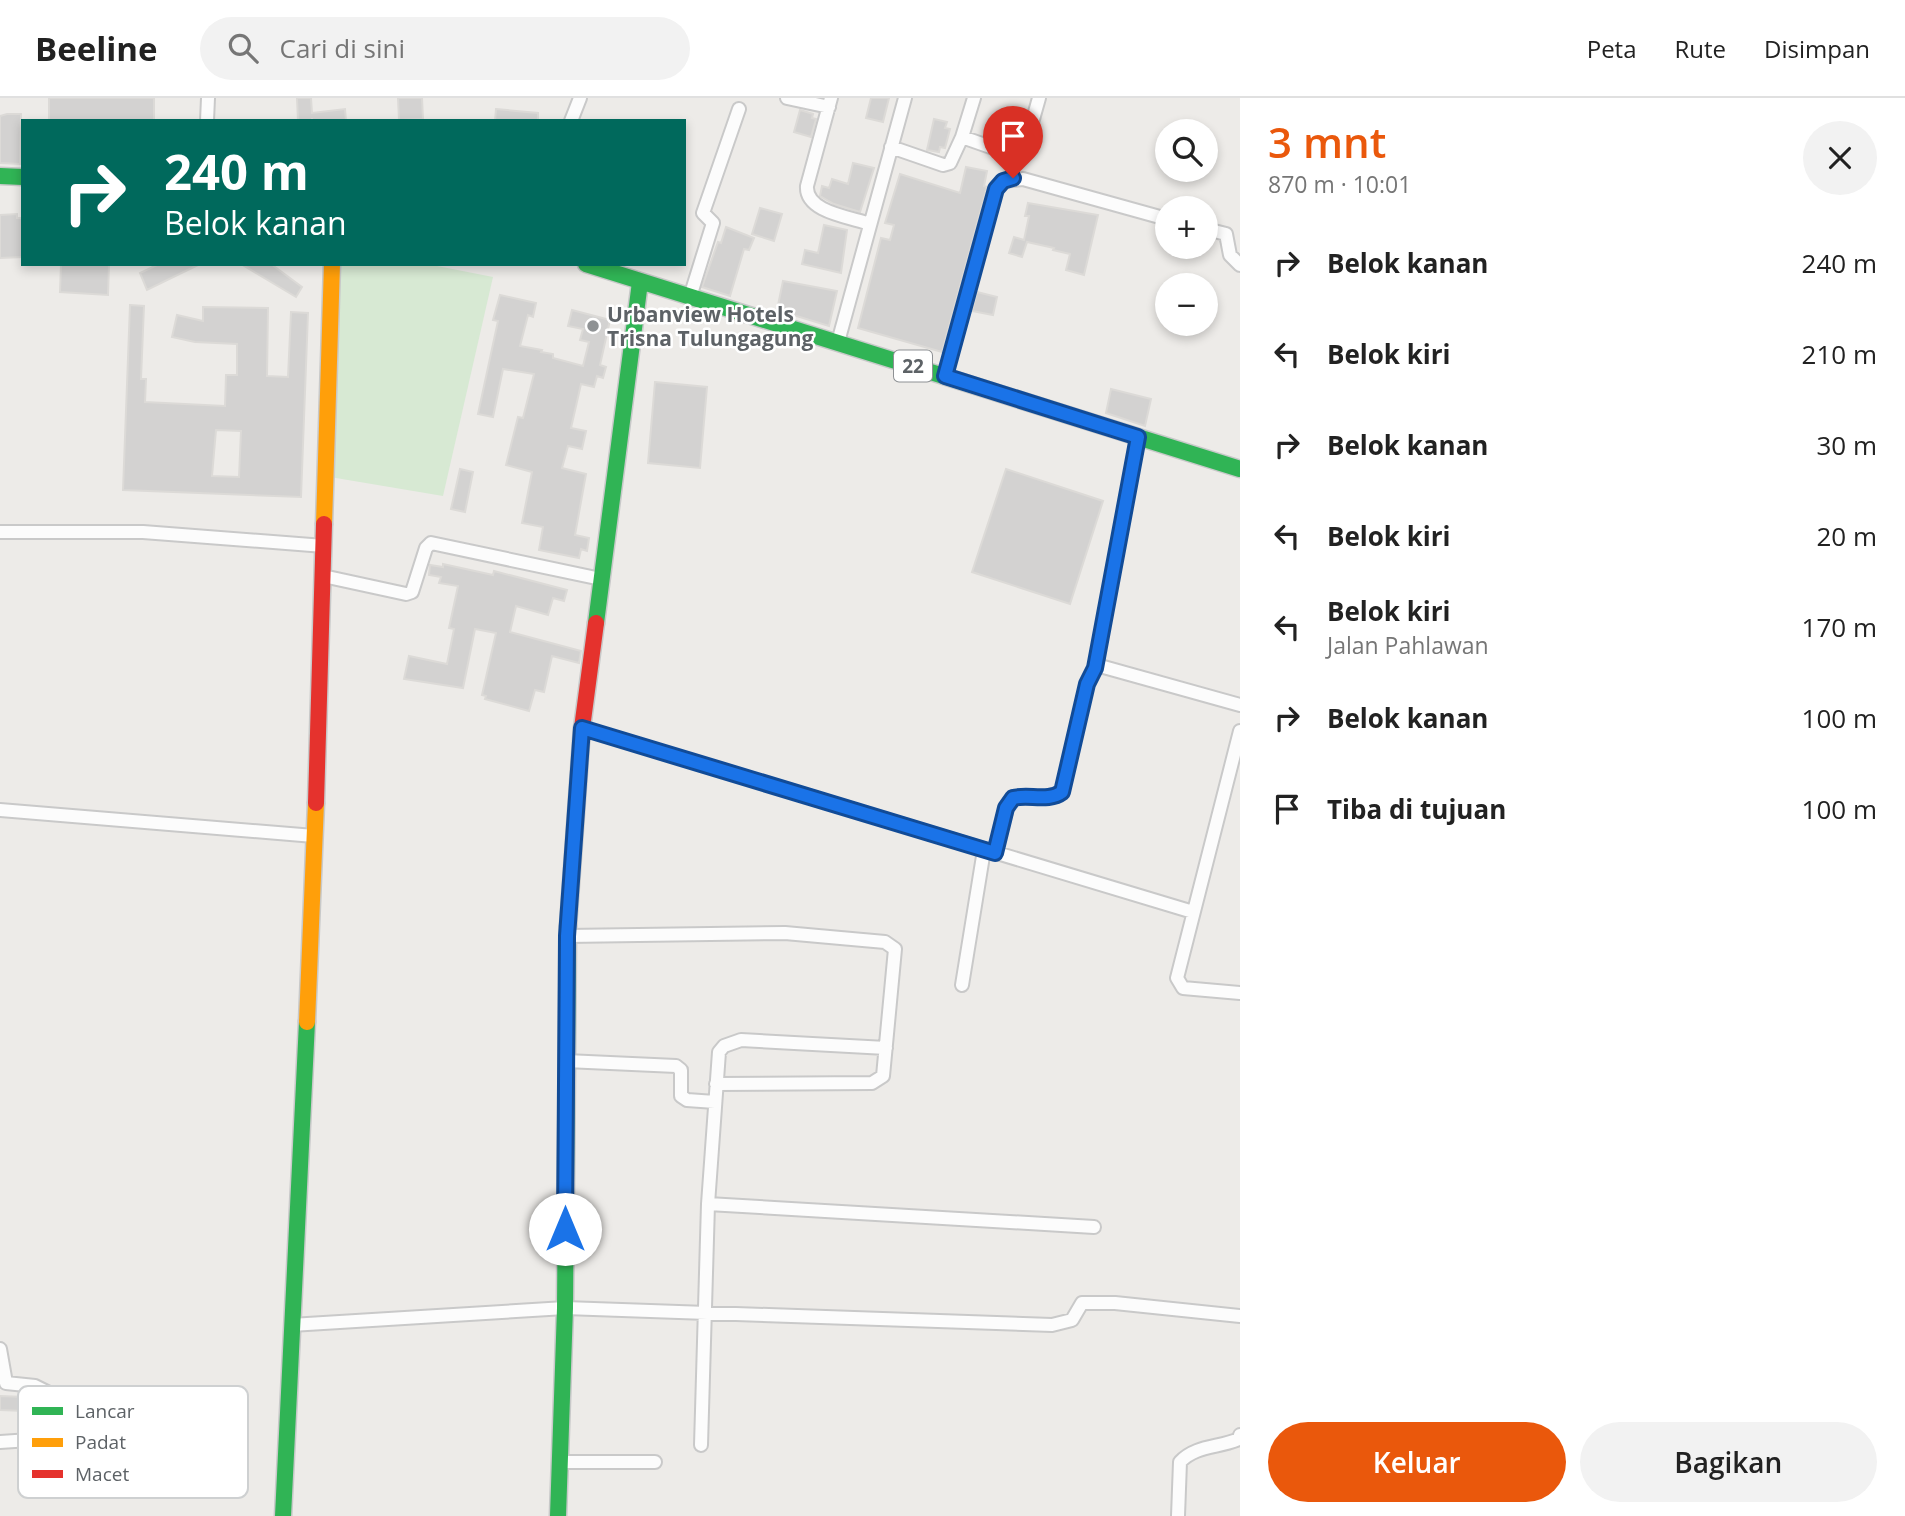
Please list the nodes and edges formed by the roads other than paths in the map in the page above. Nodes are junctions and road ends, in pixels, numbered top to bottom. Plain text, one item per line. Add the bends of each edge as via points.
1 (208, 98) edge
2 (580, 98) edge
3 (787, 98) edge
4 (905, 98) edge
5 (974, 98) edge
6 (1039, 98) edge
7 (830, 103) edge
8 (740, 108) dead end
9 (207, 119) edge
10 (572, 119) edge
11 (962, 137) junction
12 (891, 147) junction
13 (0, 176) edge
14 (21, 177) edge
15 (1155, 216) edge
16 (870, 224) junction
17 (1218, 232) edge
18 (1240, 265) edge
19 (332, 266) edge
20 (592, 266) edge
21 (640, 282) junction
22 (690, 297) junction
23 (838, 342) junction
24 (945, 376) junction
25 (1138, 437) junction
26 (1240, 470) edge
27 (0, 532) edge
28 (324, 546) junction
29 (323, 576) junction
30 (601, 579) junction
31 (1095, 668) junction
32 (1240, 705) edge
33 (582, 728) junction
34 (1240, 731) edge
35 (0, 810) edge
36 (314, 836) junction
37 (990, 851) junction
38 (1193, 912) junction
39 (567, 936) junction
40 (961, 985) dead end
41 (1240, 993) edge
42 (886, 1048) junction
43 (566, 1061) junction
44 (716, 1084) junction
45 (715, 1101) junction
46 (708, 1204) junction
47 (1094, 1227) dead end
48 (565, 1308) junction
49 (706, 1312) junction
50 (1240, 1316) edge
51 (291, 1325) junction
52 (0, 1349) edge
53 (35, 1386) edge
54 (1240, 1435) edge
55 (18, 1441) edge
56 (0, 1443) edge
57 (701, 1445) dead end
58 (560, 1462) junction
59 (655, 1462) dead end
60 (283, 1516) edge
61 (558, 1516) edge
62 (1178, 1516) edge

1 - 9 street
2 - 10 street
3 - 7 street
4 - 12 street
5 - 11 street
6 - 11 street via 1022,158
7 - 16 street via 807,197 815,205
8 - 22 street via 704,213 713,223
11 - 12 street via 954,159 943,164
12 - 16 street
13 - 14 main road
15 - 24 street via 1023,179 1003,181 996,189
16 - 23 street
17 - 18 street via 1226,234 1230,255
19 - 28 main road
20 - 21 main road, 22
21 - 22 main road, 22
21 - 30 main road
22 - 23 main road, 22
23 - 24 main road, 22
24 - 25 main road, 22
25 - 26 main road, 22
25 - 31 street
27 - 28 street via 143,532
28 - 29 main road
29 - 30 street via 406,594 412,592 431,543
29 - 36 main road
30 - 33 main road
31 - 32 street
31 - 37 street via 1087,684 1062,792 1013,798
33 - 37 street
33 - 39 main road
34 - 38 street
35 - 36 street
36 - 51 main road
37 - 38 street
37 - 40 street
38 - 41 street via 1178,982 1183,988
39 - 42 street via 785,933 885,942 895,953
39 - 43 main road
42 - 44 street via 883,1076 872,1083
42 - 44 street via 741,1040 719,1052
43 - 45 street via 676,1066 681,1070 681,1096
43 - 48 main road
44 - 45 street
45 - 46 street
46 - 47 street
46 - 49 street
48 - 49 street
48 - 51 street
48 - 58 main road
49 - 50 street via 1058,1325 1072,1320 1082,1303 1115,1303
49 - 57 street
51 - 60 main road
52 - 53 street via 6,1382
54 - 62 street via 1227,1444 1196,1450 1180,1462
55 - 56 street
58 - 59 street
58 - 61 main road

